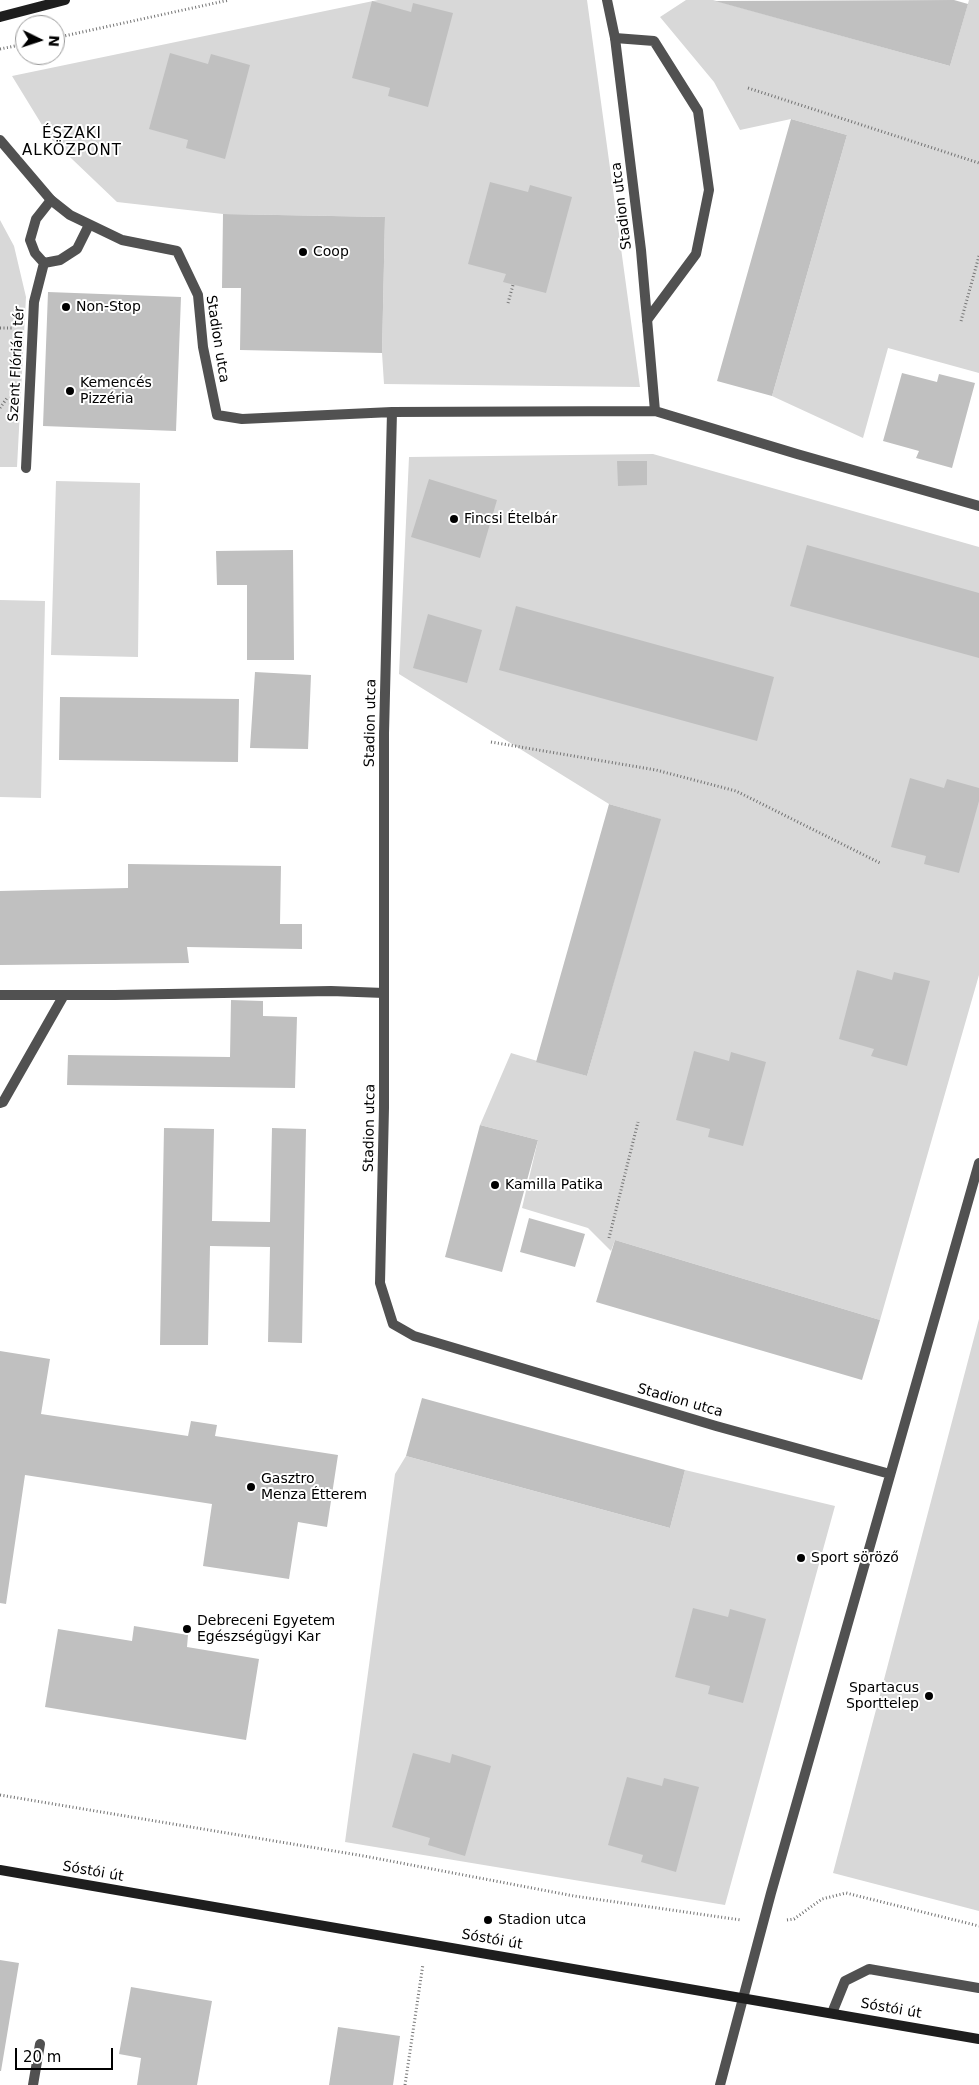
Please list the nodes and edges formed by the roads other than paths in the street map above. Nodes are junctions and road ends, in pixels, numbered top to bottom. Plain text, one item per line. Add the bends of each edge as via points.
1 (65, 0) edge
2 (607, 0) edge
3 (0, 17) edge
4 (615, 38) junction
5 (0, 140) edge
6 (51, 200) junction
7 (89, 225) junction
8 (44, 264) junction
9 (648, 320) junction
10 (655, 410) junction
11 (392, 412) junction
12 (26, 468) dead end
13 (979, 506) edge
14 (384, 993) junction
15 (0, 995) edge
16 (64, 995) junction
17 (0, 1103) edge
18 (979, 1163) edge
19 (890, 1474) junction
20 (0, 1870) edge
21 (979, 1988) edge
22 (743, 1998) junction
23 (832, 2012) junction
24 (979, 2038) edge
25 (40, 2044) dead end
26 (33, 2085) edge
27 (720, 2085) edge

1 - 3 main road
2 - 4 street, Stadion utca
4 - 9 street, Stadion utca
4 - 9 street via 654,41 698,111 709,190 696,254
5 - 6 street, Stadion utca
6 - 7 street, Stadion utca
6 - 8 street via 36,218 30,240
7 - 8 street via 76,248 60,260
7 - 11 street, Stadion utca via 122,240 177,252 198,296 203,347 217,416 242,419
8 - 12 street, Szent Flórián tér via 34,302
9 - 10 street, Stadion utca
10 - 11 street, Stadion utca
10 - 13 street, Stadion utca
11 - 14 street, Stadion utca via 384,733
14 - 16 street
14 - 19 street, Stadion utca via 380,1283 393,1324 423,1339
15 - 16 street
16 - 17 street
18 - 19 street
19 - 22 street
20 - 22 main road, Sóstói út
21 - 23 street via 869,1969 845,1981
22 - 23 main road, Sóstói út
22 - 27 street
23 - 24 main road, Sóstói út
25 - 26 street

